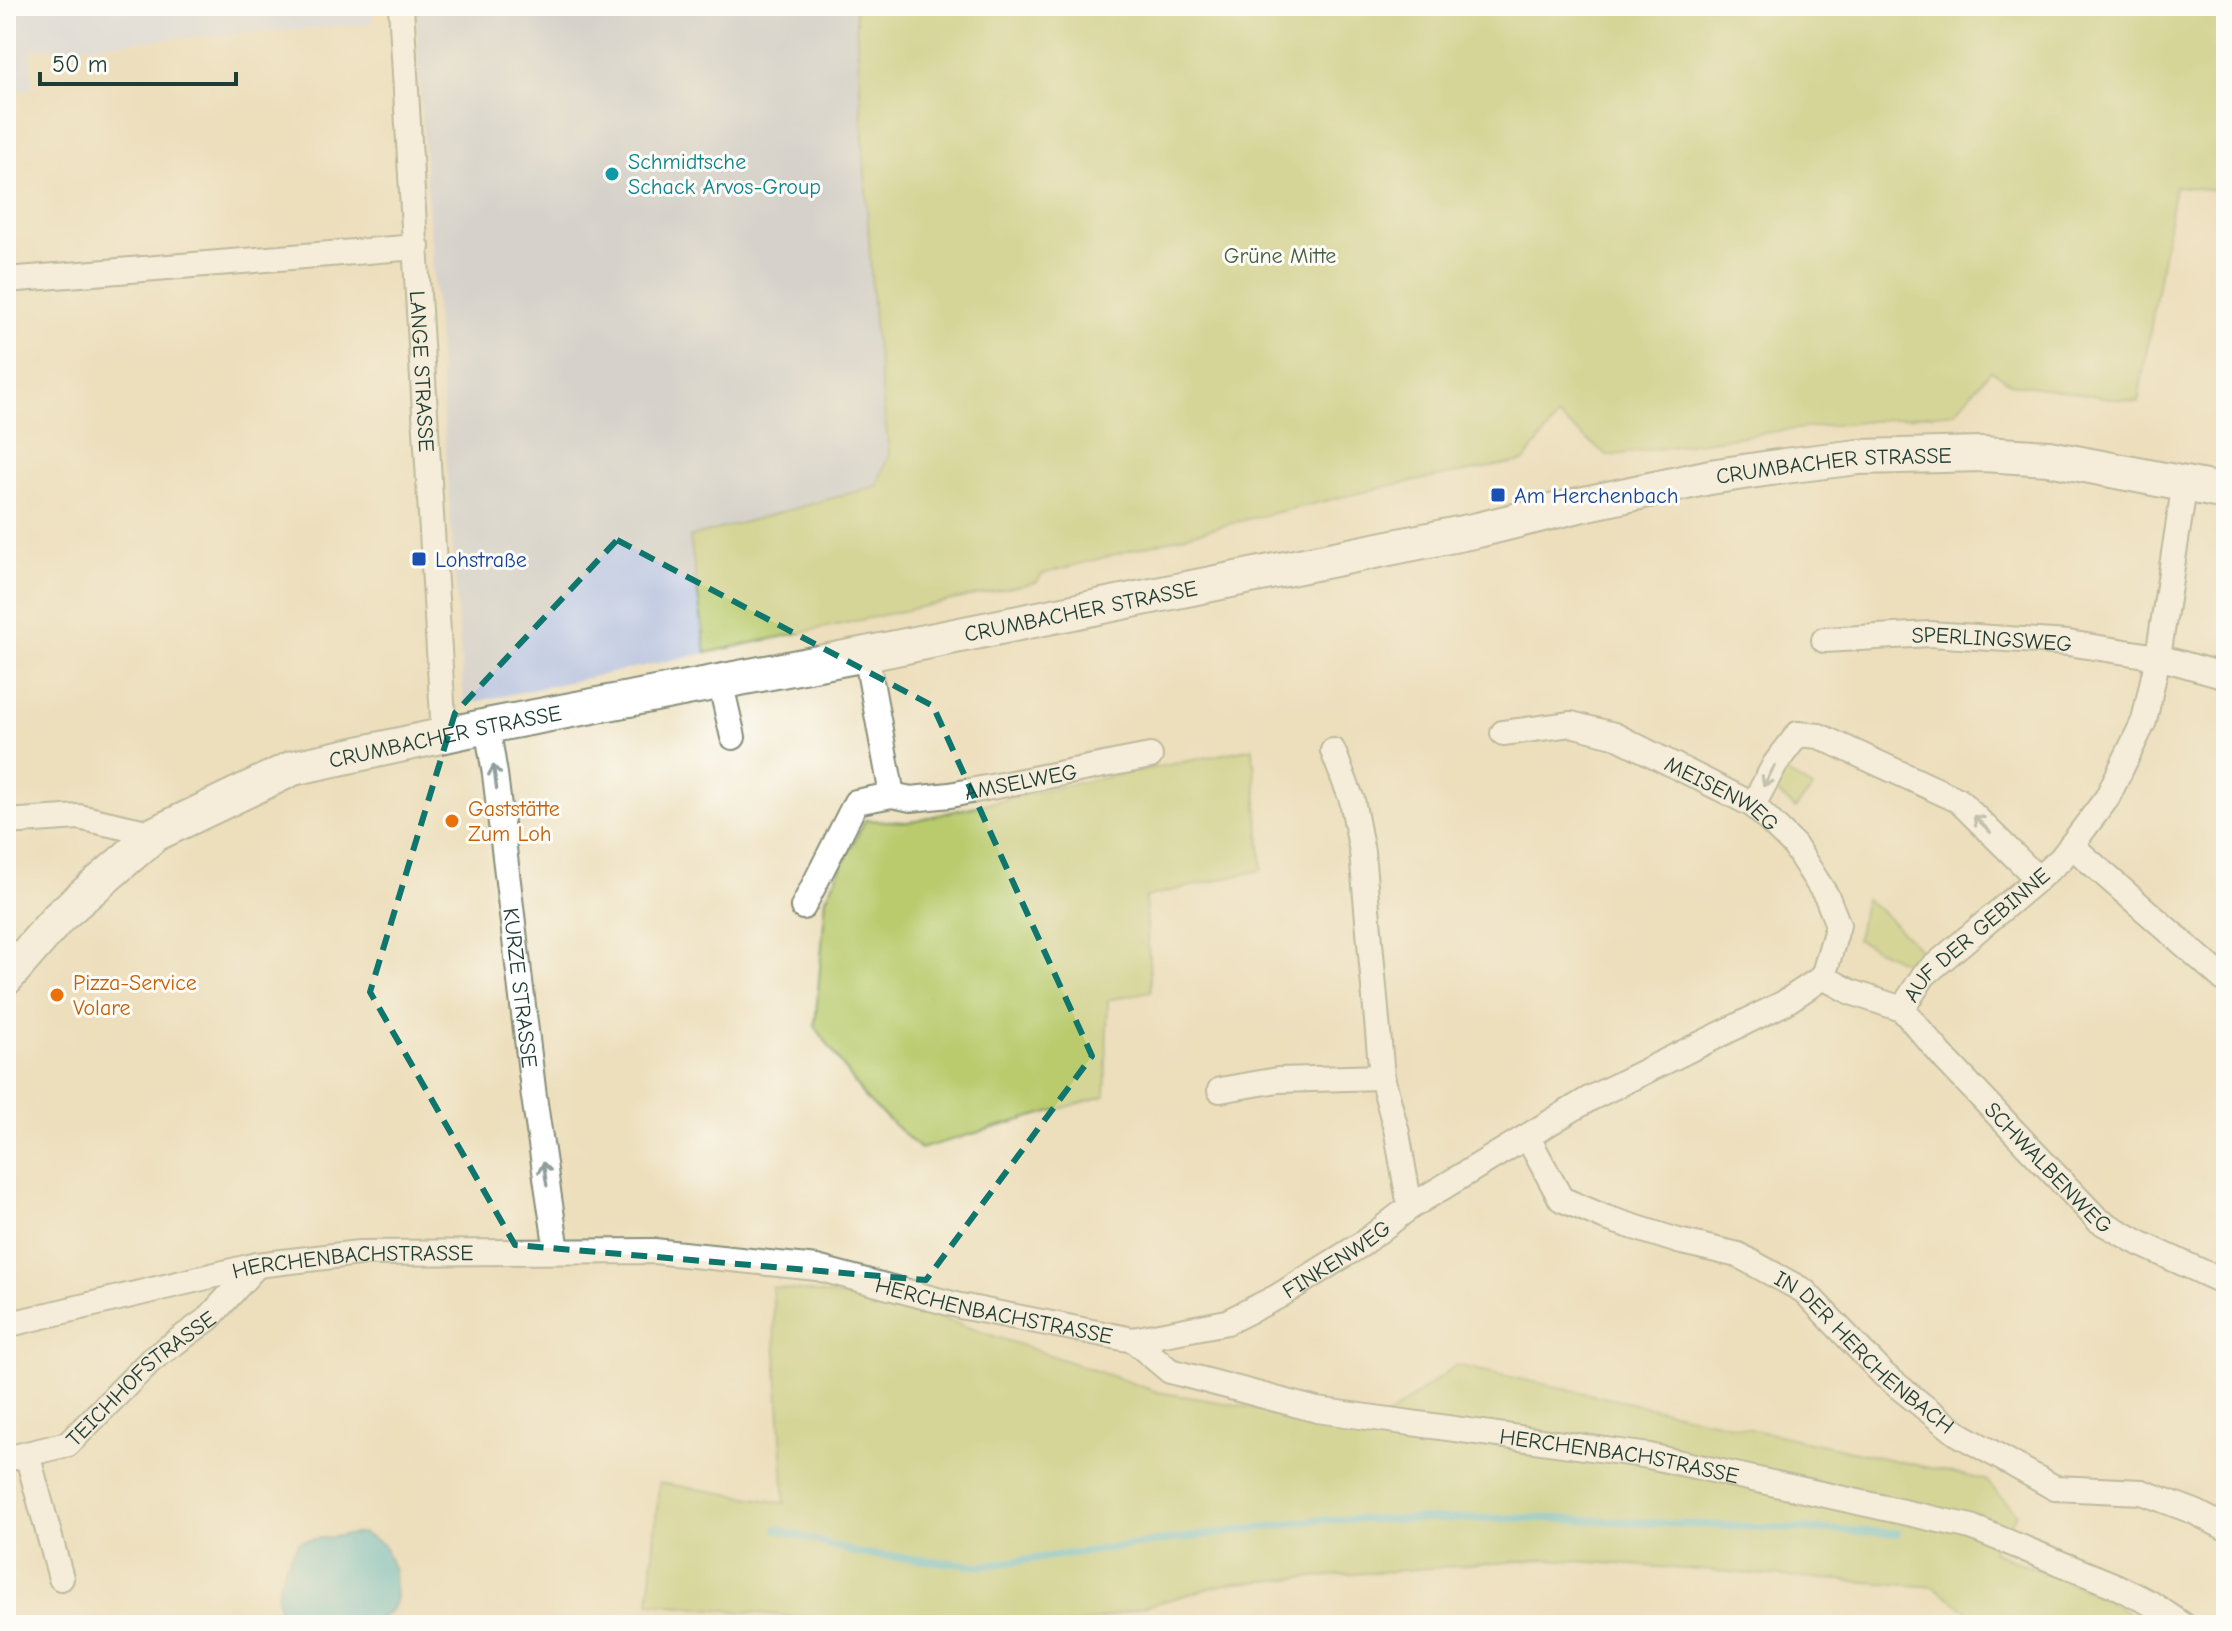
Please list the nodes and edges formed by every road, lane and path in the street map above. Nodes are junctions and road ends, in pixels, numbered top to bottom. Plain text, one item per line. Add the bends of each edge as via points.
1 (401, 6) edge
2 (417, 247) junction
3 (6, 280) edge
4 (2185, 482) junction
5 (2226, 492) edge
6 (1824, 640) dead end
7 (866, 654) junction
8 (2158, 657) junction
9 (2226, 676) edge
10 (720, 681) junction
11 (487, 726) junction
12 (1503, 733) dead end
13 (444, 735) junction
14 (733, 737) dead end
15 (1333, 751) dead end
16 (1150, 756) dead end
17 (892, 795) junction
18 (1753, 805) junction
19 (6, 822) edge
20 (155, 834) junction
21 (2071, 845) junction
22 (2038, 879) junction
23 (803, 907) dead end
24 (1823, 977) junction
25 (6, 978) edge
26 (2226, 981) edge
27 (1902, 1009) junction
28 (1382, 1077) junction
29 (1220, 1090) dead end
30 (1528, 1138) junction
31 (1410, 1207) junction
32 (557, 1251) junction
33 (257, 1265) junction
34 (2226, 1283) edge
35 (6, 1325) edge
36 (1133, 1340) junction
37 (17, 1457) edge
38 (2226, 1528) edge
39 (61, 1578) dead end
40 (2183, 1625) edge

1 - 2 street, LANGE STRASSE
2 - 3 street
2 - 13 street, LANGE STRASSE
4 - 5 main road, CRUMBACHER STRASSE
4 - 7 main road, CRUMBACHER STRASSE via 2049,458 1983,454 1858,457 1784,466 1710,477 1478,530
4 - 8 street, AUF DER GEBINNE
6 - 8 street, SPERLINGSWEG via 1930,634 2068,643
7 - 10 main road, CRUMBACHER STRASSE
7 - 17 street
8 - 9 street, SPERLINGSWEG
8 - 21 street, AUF DER GEBINNE via 2144,721 2107,798
10 - 11 main road, CRUMBACHER STRASSE
10 - 14 street
11 - 13 main road, CRUMBACHER STRASSE
32 -> 11 street, KURZE STRASSE
12 - 18 street, MEISENWEG via 1571,724 1614,735
13 - 20 main road, CRUMBACHER STRASSE via 293,768
15 - 28 street, FINKENWEG via 1352,800 1362,852
16 - 17 street, AMSELWEG via 950,795
17 - 23 street, AMSELWEG via 856,802
22 -> 18 street via 1958,800 1819,736 1798,734
18 - 24 street, MEISENWEG via 1794,845 1827,897 1838,925
19 - 20 street via 79,817
20 - 25 main road, CRUMBACHER STRASSE via 59,917
21 - 22 street, AUF DER GEBINNE
21 - 26 street
22 - 27 street, AUF DER GEBINNE via 1924,975
24 - 27 street, AUF DER GEBINNE
24 - 30 street via 1784,1003 1589,1099
27 - 34 street, SCHWALBENWEG via 2098,1220
28 - 29 street via 1278,1080
28 - 31 street, FINKENWEG
30 - 31 street
30 - 38 street, IN DER HERCHENBACH via 1561,1199 1621,1223 1738,1255 1804,1291 1884,1375 1957,1433 2055,1488 2142,1492
31 - 36 street, FINKENWEG via 1362,1244 1227,1322
32 - 33 street, HERCHENBACHSTRASSE via 359,1253
32 - 36 street, HERCHENBACHSTRASSE via 654,1251 817,1268 960,1306
33 - 35 street, HERCHENBACHSTRASSE
33 - 37 street, TEICHHOFSTRASSE via 208,1319 151,1360 68,1444
36 - 40 street, HERCHENBACHSTRASSE via 1170,1371 1317,1410 1649,1456 1971,1527 2116,1586
37 - 39 street

